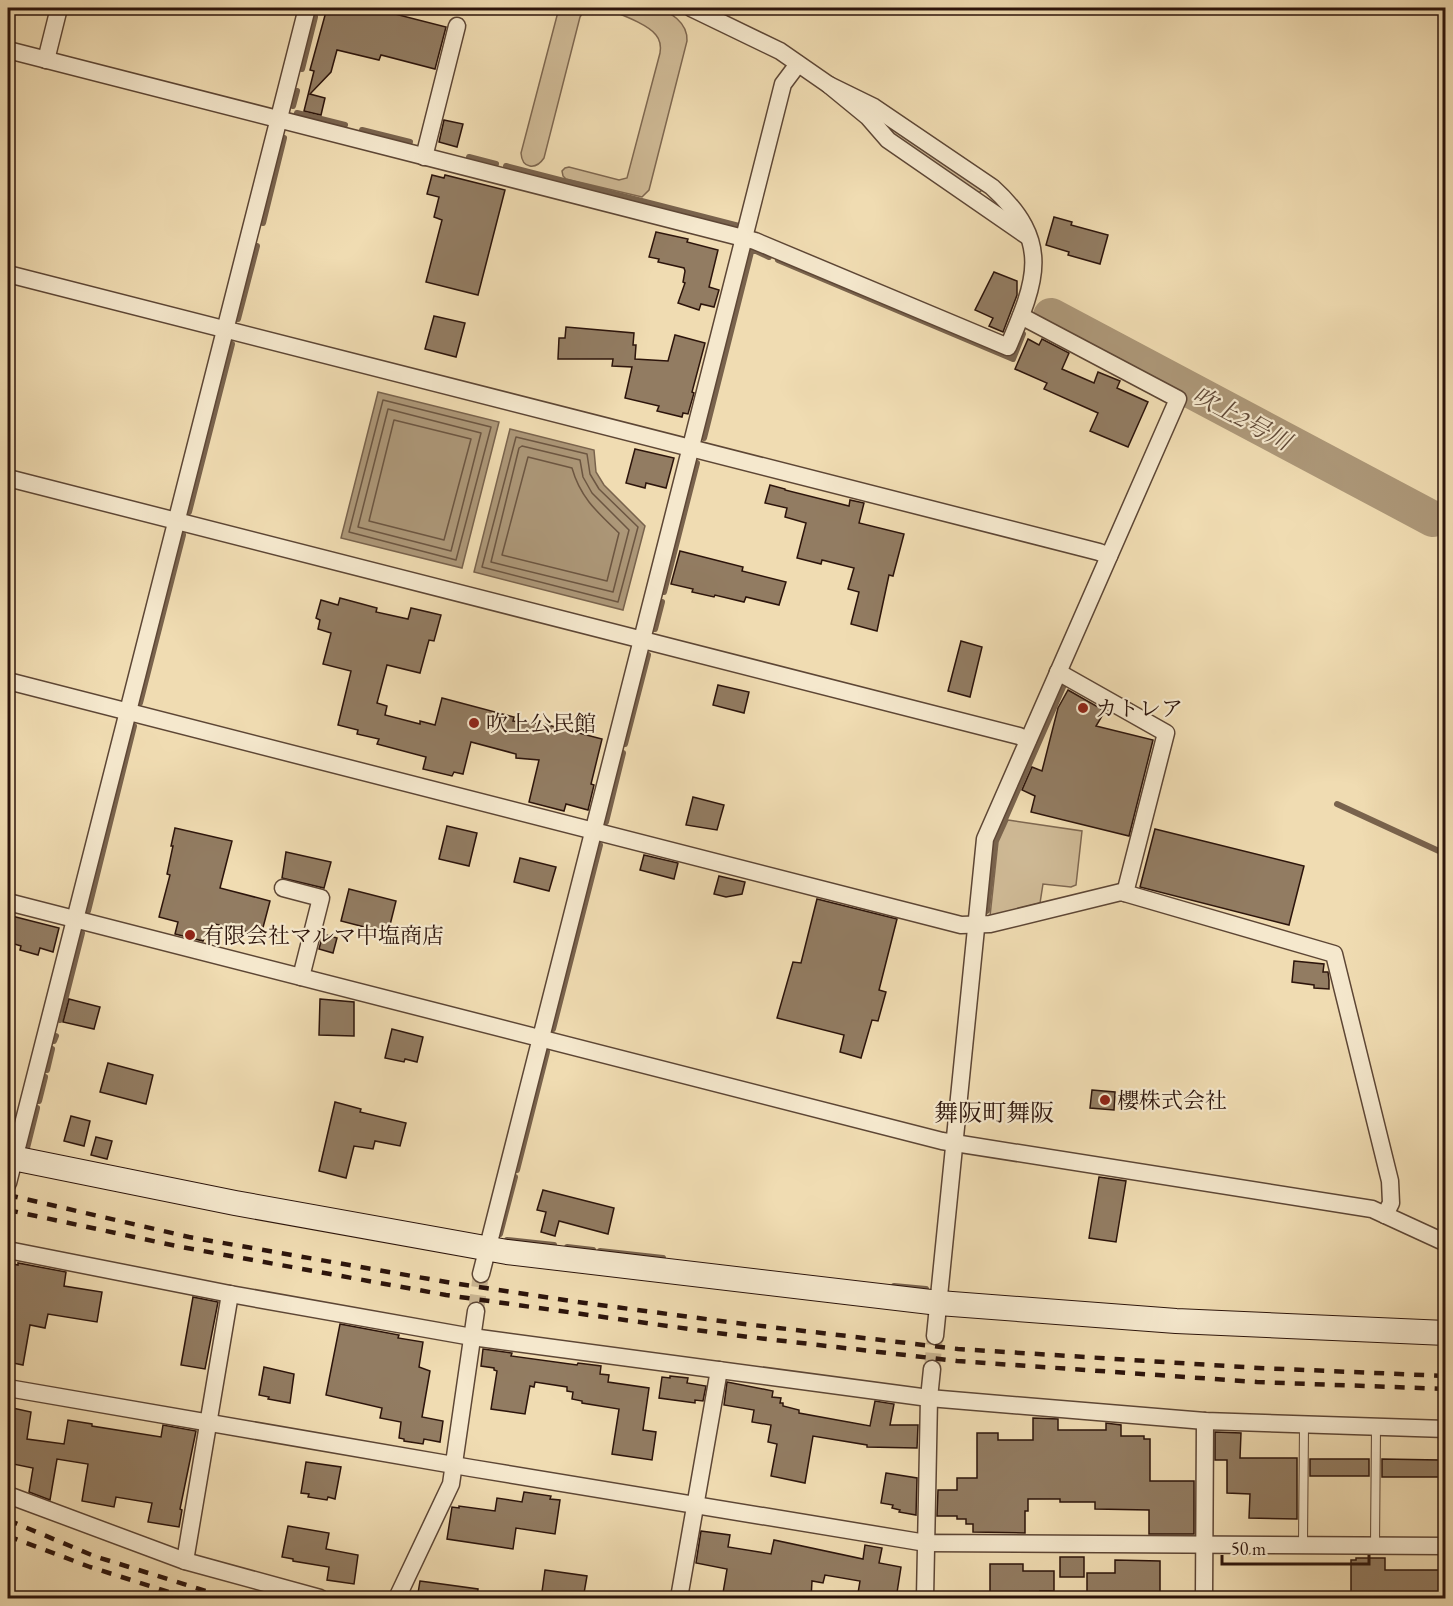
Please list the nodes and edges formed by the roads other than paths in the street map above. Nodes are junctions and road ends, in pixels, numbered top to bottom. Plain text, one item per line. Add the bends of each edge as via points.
1 (59, 8) edge
2 (307, 8) edge
3 (691, 8) edge
4 (457, 26) dead end
5 (8, 50) edge
6 (46, 60) junction
7 (798, 64) junction
8 (279, 120) junction
9 (424, 157) junction
10 (744, 238) junction
11 (8, 274) edge
12 (1021, 316) junction
13 (225, 329) junction
14 (690, 448) junction
15 (8, 478) edge
16 (176, 521) junction
17 (1109, 556) junction
18 (642, 640) junction
19 (1058, 672) junction
20 (8, 681) edge
21 (128, 712) junction
22 (1028, 740) junction
23 (593, 831) junction
24 (283, 888) dead end
25 (1125, 893) junction
26 (8, 902) edge
27 (75, 920) junction
28 (975, 924) junction
29 (301, 977) junction
30 (540, 1038) junction
31 (954, 1142) junction
32 (11, 1158) edge
33 (8, 1183) edge
34 (1385, 1215) junction
35 (1446, 1243) edge
36 (486, 1249) junction
37 (8, 1250) edge
38 (481, 1274) tunnel mouth
39 (230, 1294) junction
40 (939, 1303) junction
41 (476, 1311) tunnel mouth
42 (1446, 1333) edge
43 (935, 1336) tunnel mouth
44 (472, 1337) junction
45 (932, 1369) tunnel mouth
46 (720, 1370) junction
47 (8, 1388) edge
48 (929, 1398) junction
49 (1205, 1421) junction
50 (209, 1422) junction
51 (1304, 1424) junction
52 (1376, 1427) junction
53 (1446, 1429) edge
54 (454, 1465) junction
55 (8, 1495) edge
56 (696, 1504) junction
57 (926, 1544) junction
58 (1204, 1545) junction
59 (1303, 1545) junction
60 (1375, 1546) junction
61 (1446, 1546) edge
62 (185, 1561) junction
63 (320, 1599) edge
64 (397, 1599) edge
65 (679, 1599) edge
66 (925, 1599) edge
67 (1204, 1599) edge

1 - 6 street
2 - 8 street
3 - 7 street via 780,51
4 - 9 street
5 - 6 street
6 - 8 street
7 - 10 street via 783,84
7 - 12 street via 868,117 888,140 1028,236 1034,271
8 - 9 street
8 - 13 street
9 - 10 street
10 - 12 street via 1008,347
10 - 14 street
11 - 13 street
12 - 17 street via 1178,399
13 - 14 street
13 - 16 street
14 - 17 street
14 - 18 street
15 - 16 street
16 - 18 street
16 - 21 street
17 - 19 street
18 - 22 street
18 - 23 street
19 - 22 street
19 - 25 street via 1166,733
20 - 21 street
21 - 23 street
21 - 27 street
22 - 28 street via 985,839
23 - 28 street via 961,925
23 - 30 street
24 - 29 street via 321,898
25 - 28 street via 990,924
25 - 34 street via 1334,954 1390,1181 1391,1203
26 - 27 street
27 - 29 street
27 - 32 street
28 - 31 street
29 - 30 street
30 - 31 street
30 - 36 street
31 - 34 street via 1372,1209
31 - 40 street
32 - 33 street
32 - 36 street
34 - 35 street
36 - 38 street
36 - 40 street
37 - 39 street
39 - 44 street
39 - 50 street
40 - 42 street via 1187,1322
40 - 43 street
41 - 44 street
44 - 46 street
44 - 54 street
45 - 48 street
46 - 48 street
46 - 56 street
47 - 50 street
48 - 49 street
48 - 57 street
49 - 51 street
49 - 58 street
50 - 54 street
50 - 62 street
51 - 52 street
51 - 59 lane
52 - 53 street
52 - 60 lane
54 - 56 street
54 - 64 street via 451,1484
55 - 62 street
56 - 57 street
56 - 65 street
57 - 58 street
57 - 66 street
58 - 59 street
58 - 67 street
59 - 60 street
60 - 61 street
62 - 63 street

